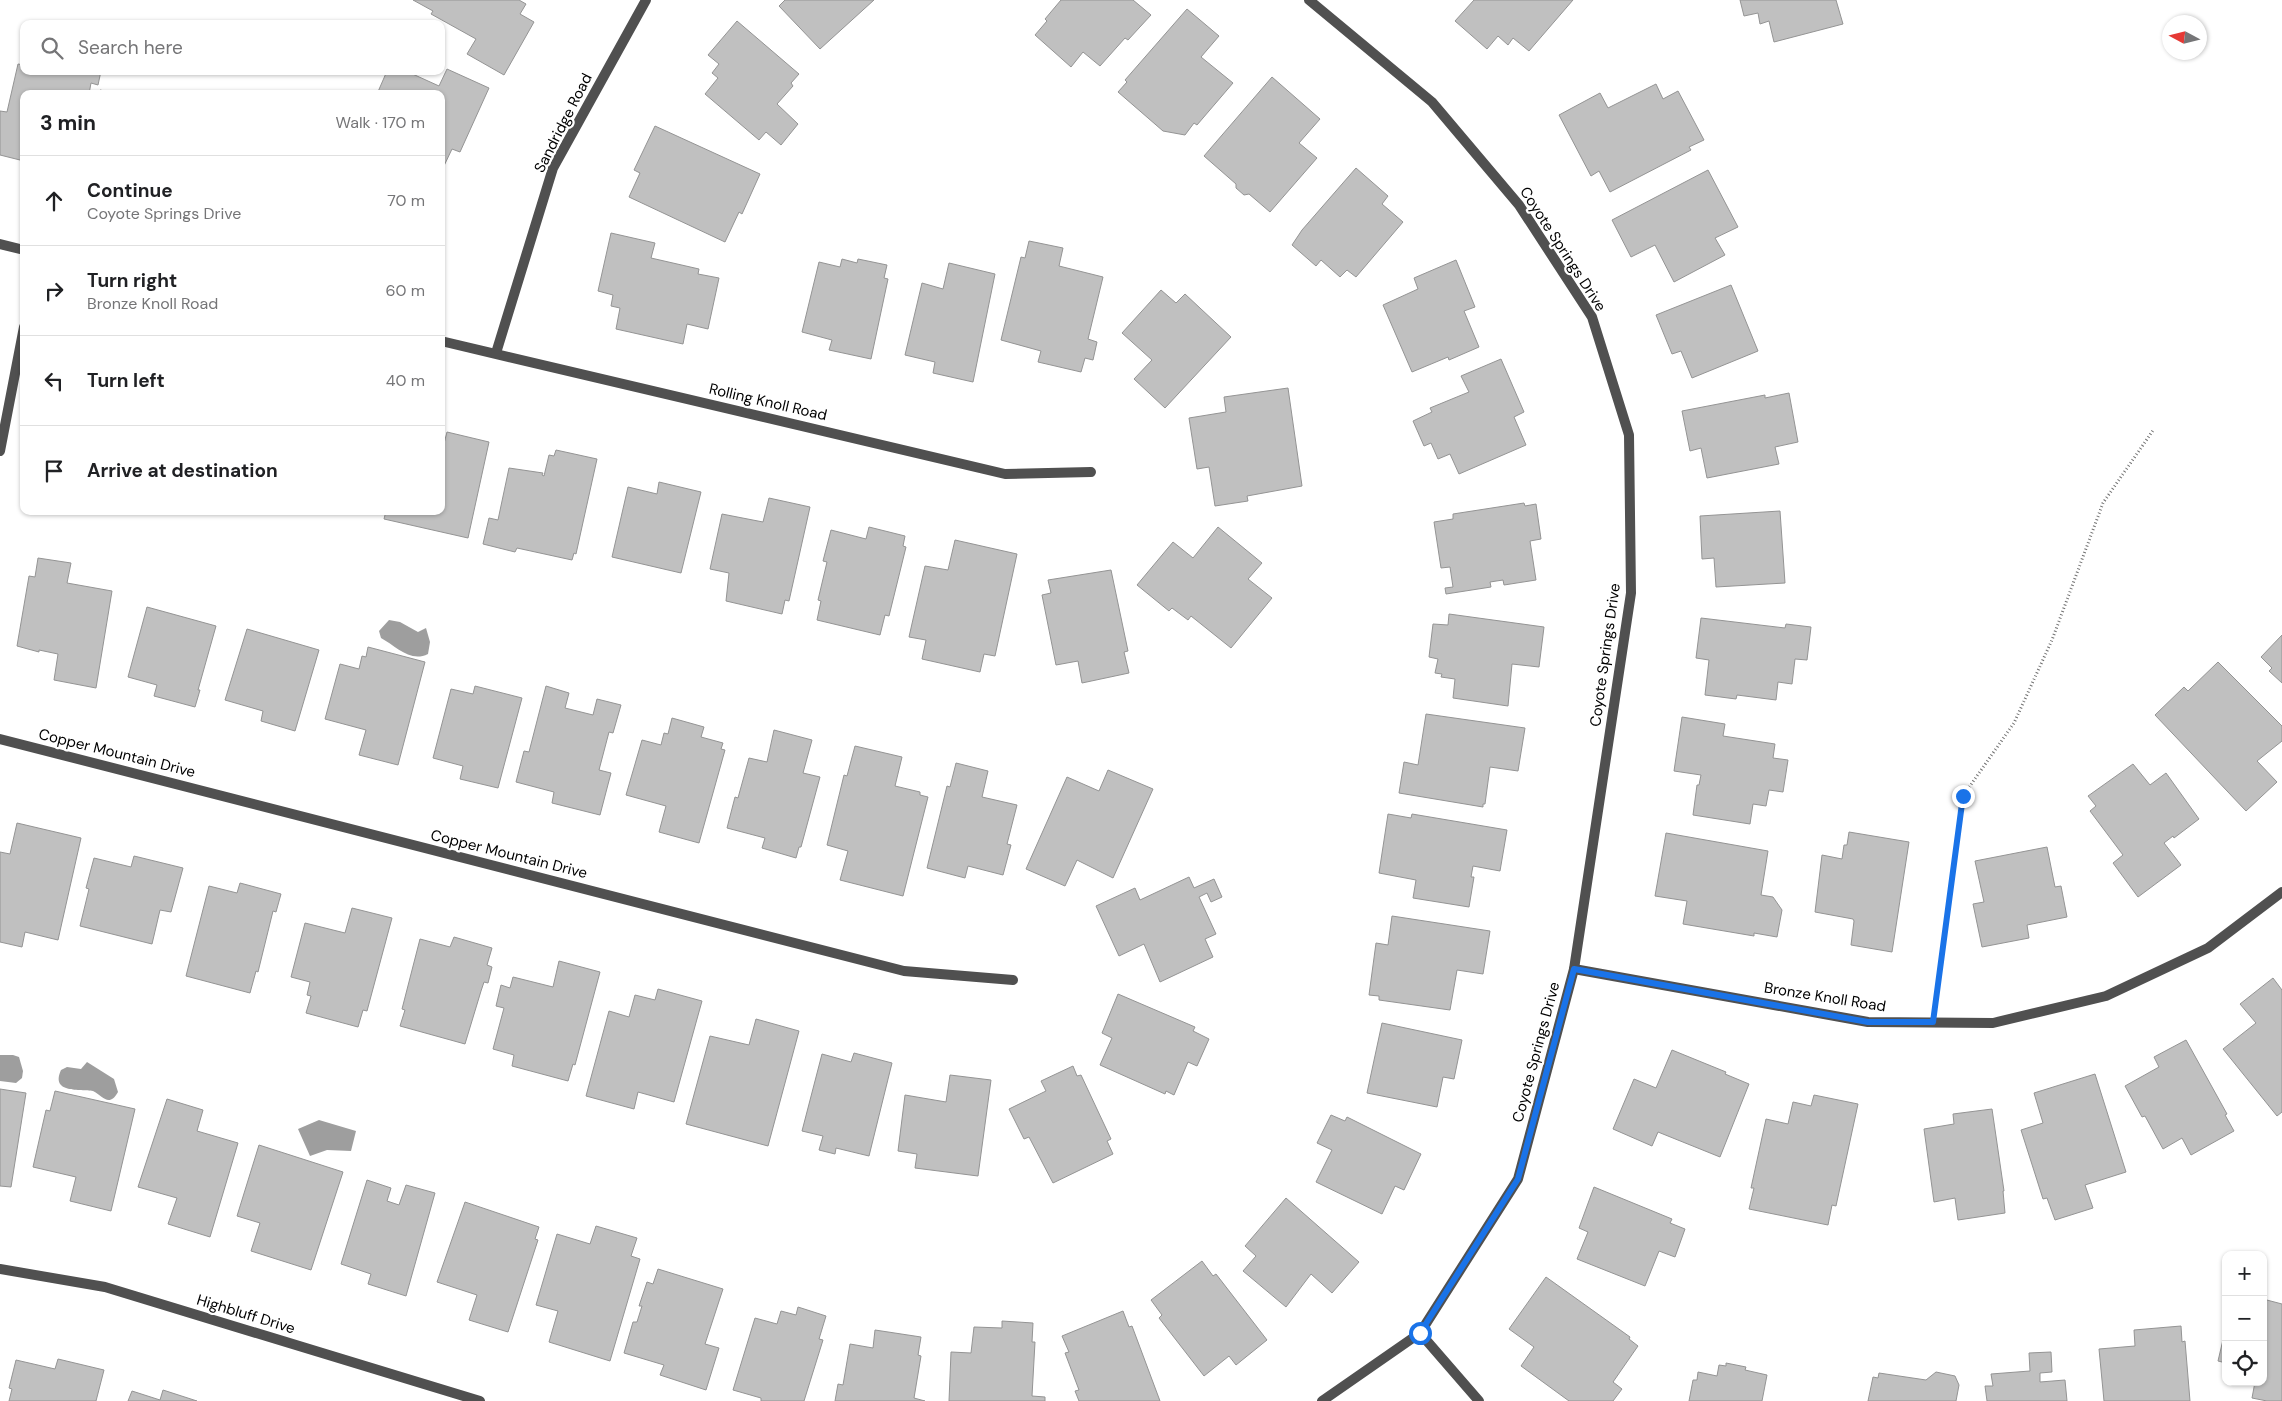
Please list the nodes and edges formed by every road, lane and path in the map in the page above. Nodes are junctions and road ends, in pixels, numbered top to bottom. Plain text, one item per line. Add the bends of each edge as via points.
1 (646, 0) edge
2 (1309, 0) edge
3 (0, 244) edge
4 (20, 249) edge
5 (445, 342) edge
6 (20, 348) edge
7 (496, 353) junction
8 (2154, 429) dead end
9 (0, 451) edge
10 (1091, 472) dead end
11 (0, 739) edge
12 (2282, 892) edge
13 (1574, 969) junction
14 (1013, 980) dead end
15 (1933, 1022) junction
16 (0, 1268) edge
17 (1420, 1333) junction
18 (480, 1401) edge
19 (1322, 1401) edge
20 (1479, 1401) edge

1 - 7 street, Sandridge Road via 553,168
2 - 13 street, Coyote Springs Drive via 1432,102 1520,205 1592,317 1629,435 1631,593
3 - 4 street
5 - 7 street, Rolling Knoll Road
6 - 9 street
7 - 10 street, Rolling Knoll Road via 1005,474
8 - 15 path via 2104,503 2052,640 2014,723 1963,796
11 - 14 street, Copper Mountain Drive via 904,971
12 - 15 street, Bronze Knoll Road via 2208,948 2106,996 1993,1023
13 - 15 street, Bronze Knoll Road via 1868,1022
13 - 17 street, Coyote Springs Drive via 1518,1179
16 - 18 street, Highbluff Drive via 105,1287
17 - 19 street
17 - 20 street

